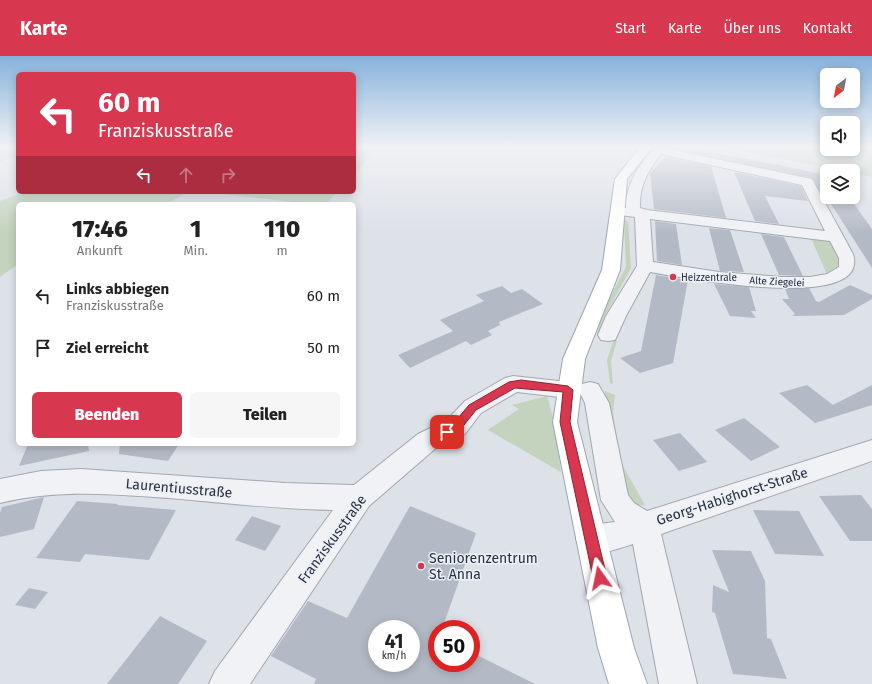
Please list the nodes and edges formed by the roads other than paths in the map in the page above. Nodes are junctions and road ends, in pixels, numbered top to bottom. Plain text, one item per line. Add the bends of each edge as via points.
1 (625, 175) edge
2 (640, 175) edge
3 (773, 175) edge
4 (618, 211) junction
5 (642, 214) junction
6 (836, 237) junction
7 (645, 266) junction
8 (608, 335) dead end
9 (579, 390) junction
10 (872, 450) edge
11 (0, 491) edge
12 (359, 497) junction
13 (644, 526) junction
14 (592, 539) junction
15 (228, 684) edge
16 (628, 684) edge
17 (678, 684) edge

1 - 4 main road via 621,179
2 - 5 street via 636,182 633,210
3 - 6 street, Alte Ziegelei via 807,182
4 - 5 street
4 - 9 main road via 611,270 574,359
5 - 6 street
5 - 7 street
6 - 7 street, Alte Ziegelei via 849,262 847,270 831,279 808,284 702,278
7 - 8 street
9 - 12 street, Franziskusstraße via 513,384 473,407 456,427 427,441
9 - 13 street via 597,402 615,500 624,512
9 - 14 main road via 565,422
10 - 13 street, Georg-Habighorst-Straße
11 - 12 street, Laurentiusstraße via 38,482 84,480 316,498
12 - 15 street, Franziskusstraße
13 - 14 street, Georg-Habighorst-Straße via 611,537
13 - 17 street
14 - 16 main road via 616,648

